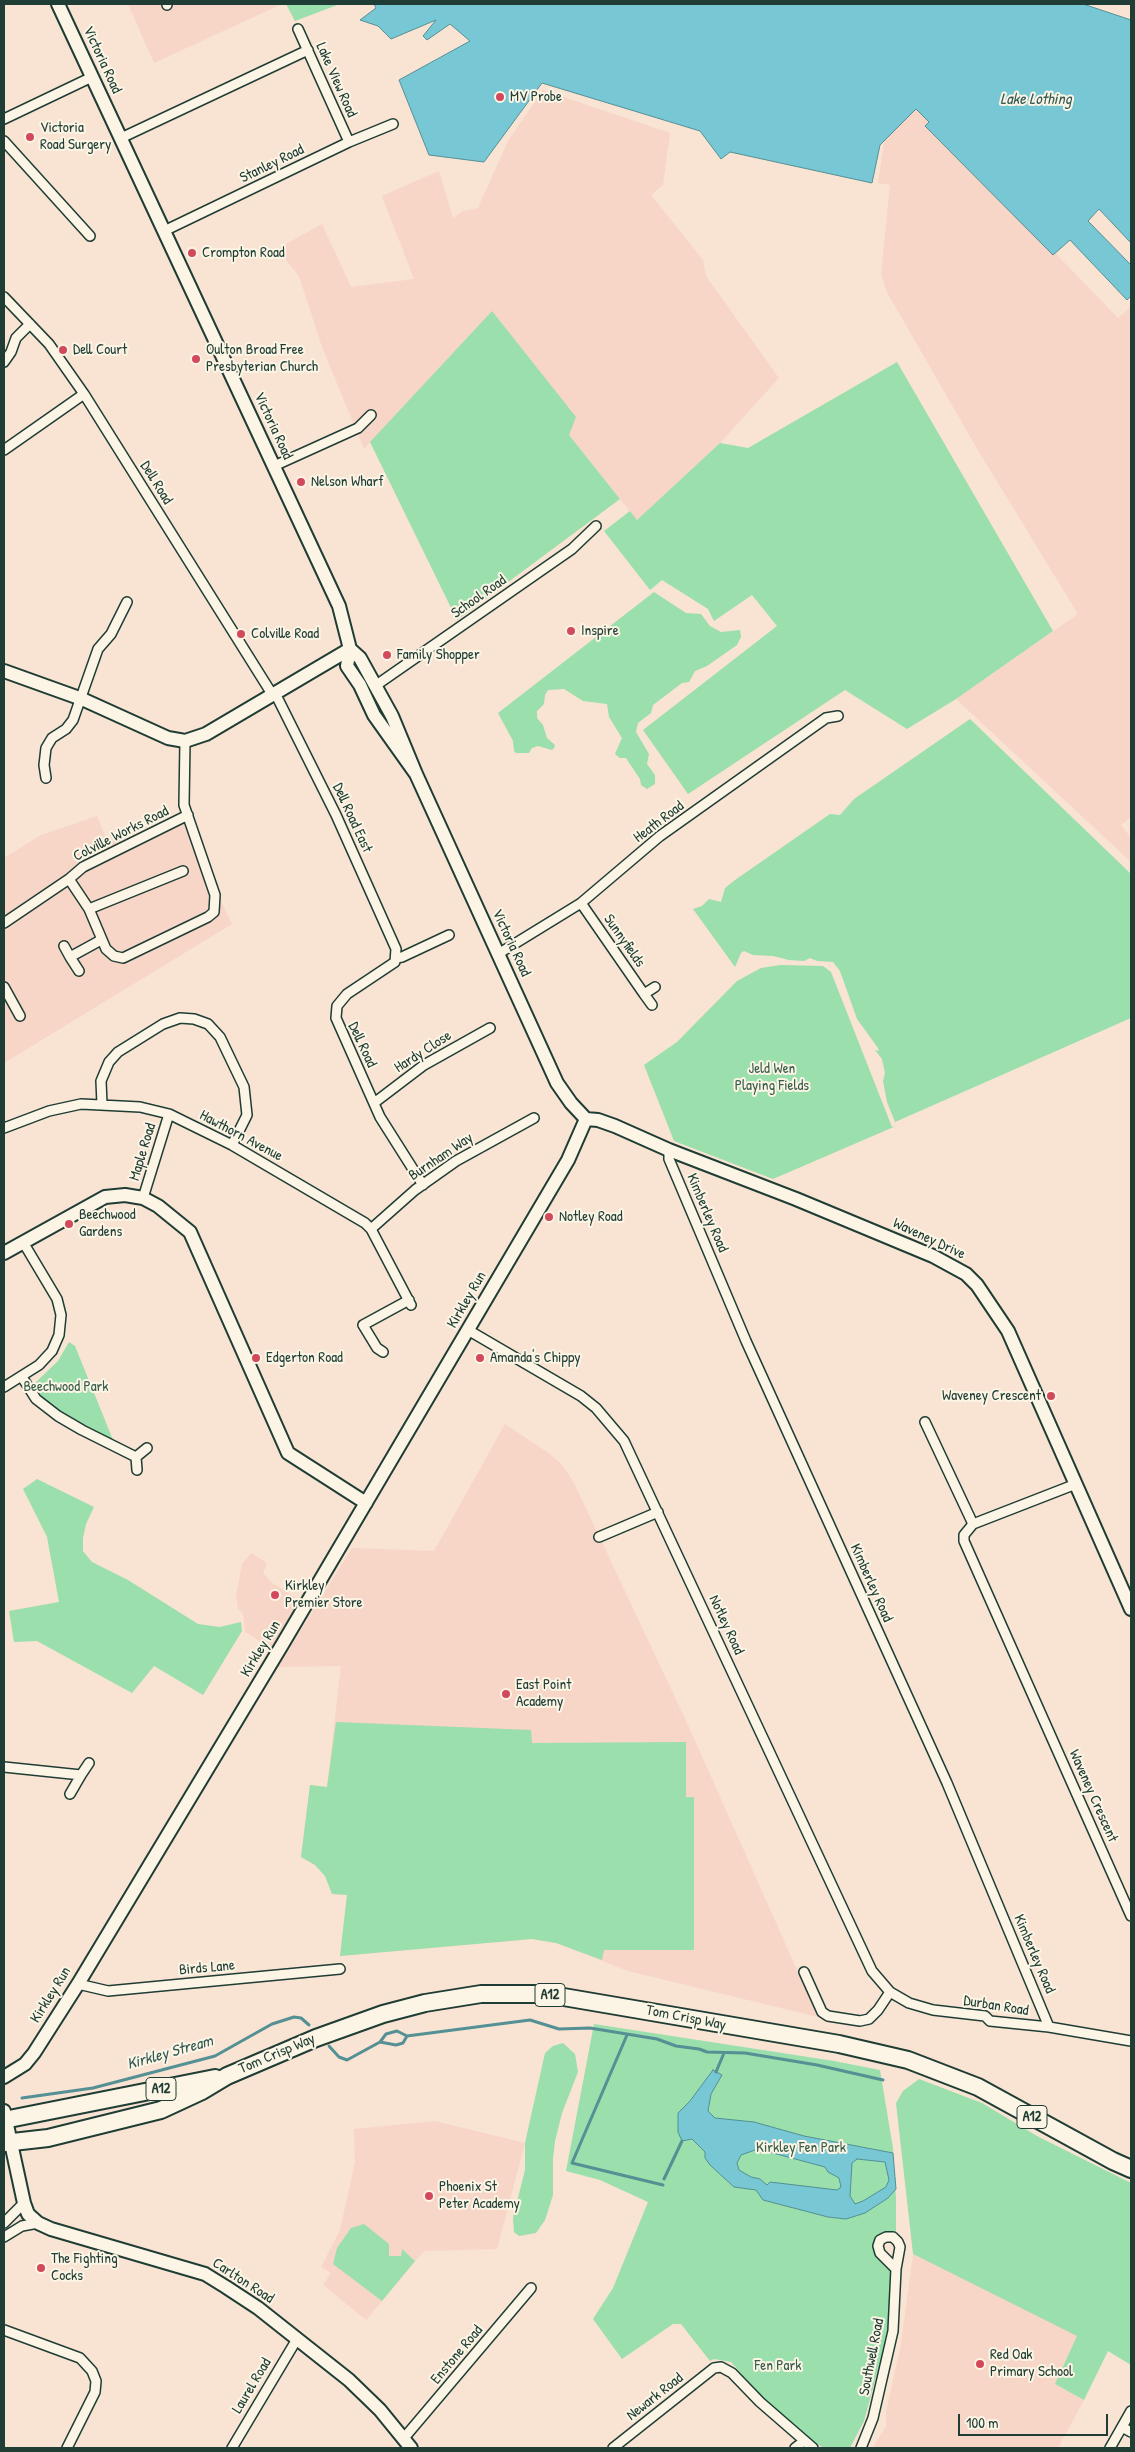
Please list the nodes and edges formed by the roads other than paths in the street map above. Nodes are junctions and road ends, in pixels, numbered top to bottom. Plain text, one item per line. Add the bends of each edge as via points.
1 (58, 4) edge
2 (298, 29) dead end
3 (308, 50) junction
4 (92, 77) junction
5 (4, 119) edge
6 (392, 124) dead end
7 (121, 138) junction
8 (4, 141) edge
9 (349, 142) junction
10 (164, 231) junction
11 (90, 236) dead end
12 (4, 297) edge
13 (30, 324) junction
14 (4, 362) edge
15 (84, 394) junction
16 (371, 415) dead end
17 (4, 450) edge
18 (274, 466) junction
19 (596, 526) dead end
20 (127, 602) dead end
21 (350, 649) junction
22 (4, 671) edge
23 (375, 686) junction
24 (274, 693) junction
25 (82, 699) junction
26 (838, 716) dead end
27 (185, 741) junction
28 (416, 774) junction
29 (46, 778) dead end
30 (188, 815) junction
31 (183, 871) dead end
32 (69, 879) junction
33 (581, 903) junction
34 (89, 909) junction
35 (4, 924) edge
36 (449, 935) dead end
37 (101, 940) junction
38 (64, 946) dead end
39 (498, 954) junction
40 (70, 957) junction
41 (396, 958) junction
42 (78, 971) dead end
43 (4, 987) edge
44 (655, 987) dead end
45 (644, 994) junction
46 (652, 1005) dead end
47 (20, 1016) dead end
48 (490, 1028) dead end
49 (374, 1102) junction
50 (102, 1104) junction
51 (169, 1114) junction
52 (534, 1118) dead end
53 (586, 1118) junction
54 (4, 1128) edge
55 (232, 1145) junction
56 (669, 1150) junction
57 (423, 1185) junction
58 (143, 1198) junction
59 (371, 1229) junction
60 (23, 1242) junction
61 (4, 1253) edge
62 (468, 1330) junction
63 (383, 1352) dead end
64 (22, 1377) junction
65 (4, 1387) edge
66 (925, 1422) dead end
67 (147, 1448) dead end
68 (136, 1456) junction
69 (137, 1470) dead end
70 (1076, 1484) junction
71 (366, 1503) junction
72 (658, 1512) junction
73 (973, 1524) junction
74 (598, 1537) dead end
75 (1131, 1609) edge
76 (89, 1763) dead end
77 (4, 1767) edge
78 (82, 1775) junction
79 (70, 1794) dead end
80 (1131, 1916) edge
81 (340, 1969) dead end
82 (804, 1972) dead end
83 (78, 1984) junction
84 (890, 1992) junction
85 (1049, 2027) junction
86 (1131, 2041) edge
87 (227, 2076) junction
88 (4, 2077) edge
89 (128, 2119) junction
90 (5, 2129) edge
91 (1131, 2169) edge
92 (24, 2203) junction
93 (4, 2223) edge
94 (38, 2223) junction
95 (4, 2237) edge
96 (896, 2269) dead end
97 (531, 2288) dead end
98 (4, 2330) edge
99 (297, 2339) junction
100 (1131, 2412) edge
101 (1122, 2427) junction
102 (1131, 2432) edge
103 (804, 2441) junction
104 (407, 2443) edge
105 (67, 2448) edge
106 (232, 2448) edge
107 (613, 2448) edge
108 (795, 2448) edge
109 (812, 2448) edge
110 (861, 2448) edge
111 (1110, 2448) edge

1 - 4 street, Victoria Road
2 - 3 street, Lake View Road
3 - 7 street
3 - 9 street, Lake View Road
4 - 5 street
4 - 7 street, Victoria Road
6 - 9 street, Stanley Road
7 - 10 street, Victoria Road
8 - 11 street
9 - 10 street, Stanley Road
10 - 18 street, Victoria Road
12 - 13 street, Dell Road
13 - 14 street via 16,338 12,352
13 - 15 street, Dell Road via 49,344
15 - 17 street
15 - 24 street, Dell Road
16 - 18 street via 358,428
18 - 21 street, Victoria Road via 339,606
19 - 23 street, School Road via 572,549
20 - 25 street via 111,634 98,649
21 - 23 street, Victoria Road via 360,658
21 - 24 street
21 - 28 street, Victoria Road via 347,666 374,715
22 - 25 street
23 - 28 street, Victoria Road via 392,716
24 - 27 street via 206,734
24 - 41 street, Dell Road East via 336,815 396,949
25 - 27 street via 168,738
25 - 29 street via 73,720 52,738 46,748
26 - 33 street, Heath Road via 826,718 660,836
27 - 30 street, Colville Works Road via 182,796
28 - 39 street, Victoria Road
30 - 32 street, Colville Works Road via 95,860
30 - 37 street, Colville Works Road via 215,895 214,912 122,958 114,956
31 - 34 street
32 - 34 street, Colville Works Road
32 - 35 street, Colville Works Road
33 - 39 street, Heath Road
33 - 45 street, Sunnyfields
34 - 37 street, Colville Works Road
36 - 41 street, Dell Road
37 - 40 street
38 - 40 street
39 - 53 street, Victoria Road via 557,1083
40 - 42 street
41 - 49 street, Dell Road via 392,965 347,994 335,1012 337,1024
43 - 47 street
44 - 45 street
45 - 46 street, Sunnyfields
48 - 49 street, Hardy Close via 424,1065
49 - 57 street, Dell Road
50 - 51 street, Hawthorn Avenue via 140,1107
50 - 54 street, Hawthorn Avenue via 81,1104 49,1111
50 - 55 street via 101,1081 109,1062 118,1052 164,1024 180,1018 194,1019 208,1024 220,1037 244,1087 247,1115
51 - 55 street, Hawthorn Avenue
51 - 58 street, Maple Road
52 - 57 street, Burnham Way via 473,1150
53 - 56 street, Waveney Drive via 615,1126
53 - 62 street, Kirkley Run via 568,1160
55 - 59 street, Hawthorn Avenue
56 - 70 street, Waveney Drive via 924,1252 966,1274 1008,1331
56 - 85 street, Kimberley Road via 669,1159 746,1341 947,1783
57 - 59 street, Burnham Way
58 - 60 street via 125,1195 106,1197
58 - 71 street via 190,1232 288,1453
59 - 63 street, Hawthorn Avenue via 410,1302 363,1325
60 - 61 street
60 - 64 street via 57,1299 61,1315 60,1335 52,1351
62 - 71 street, Kirkley Run
62 - 72 street, Notley Road via 596,1408 624,1441
64 - 65 street
64 - 68 street via 36,1399 58,1416
66 - 73 street
67 - 68 street
68 - 69 street
70 - 73 street
70 - 75 street, Waveney Drive
71 - 83 street, Kirkley Run
72 - 74 street
72 - 84 street, Notley Road via 872,1971
73 - 80 street, Waveney Crescent via 967,1528 964,1541
76 - 78 street
77 - 78 street
78 - 79 street
81 - 83 street, Birds Lane via 108,1991
82 - 84 street via 822,2012 828,2016 860,2021 869,2018
83 - 88 street, Kirkley Run via 34,2053 25,2064
84 - 85 street, Durban Road via 909,2003 933,2010 985,2016 990,2021
85 - 86 street, Durban Road
87 - 89 highway, Tom Crisp Way / A12 via 161,2110
87 - 90 highway, Tom Crisp Way / A12
87 - 91 highway, Tom Crisp Way / A12 via 316,2038 417,2005 481,1994 546,1994 839,2044 908,2060 978,2087
89 - 90 highway via 110,2117 20,2133
89 - 90 highway, Tom Crisp Way / A12 via 48,2138
90 - 92 street
92 - 93 street
92 - 94 street via 28,2214
94 - 95 street via 22,2226
94 - 99 street, Carlton Road via 205,2274 258,2308
96 - 110 street, Southwell Road via 893,2331 873,2418
97 - 104 street, Enstone Road
98 - 105 street via 80,2358 92,2371 96,2381 95,2392
99 - 104 street, Carlton Road via 370,2399
99 - 106 street, Laurel Road
100 - 101 street
101 - 102 street
101 - 111 street
103 - 107 street, Newark Road via 732,2373 714,2368
103 - 108 street
103 - 109 street

